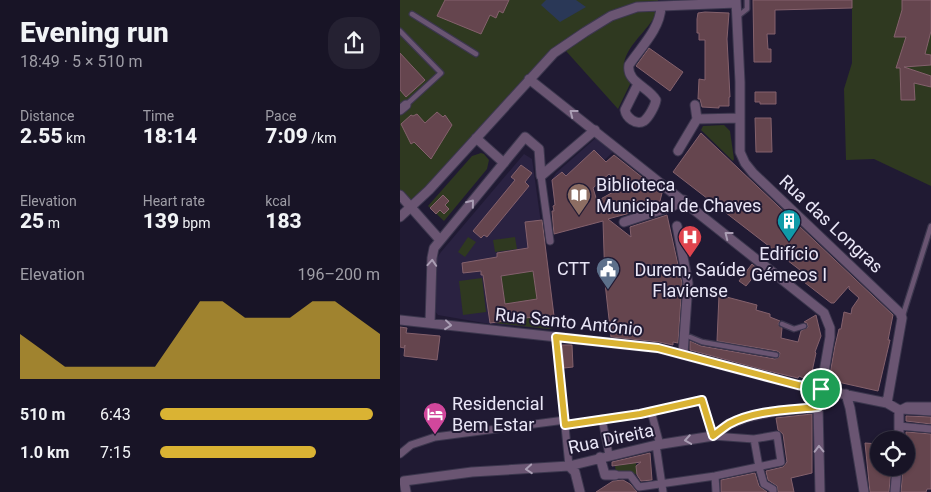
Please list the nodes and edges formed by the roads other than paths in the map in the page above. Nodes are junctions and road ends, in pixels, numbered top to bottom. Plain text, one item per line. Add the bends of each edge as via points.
1 (748, 0) edge
2 (736, 2) edge
3 (661, 7) junction
4 (412, 14) dead end
5 (738, 16) junction
6 (400, 31) edge
7 (476, 54) dead end
8 (529, 79) junction
9 (638, 84) dead end
10 (695, 105) dead end
11 (403, 107) edge
12 (740, 118) junction
13 (697, 119) junction
14 (594, 130) junction
15 (476, 138) junction
16 (678, 151) dead end
17 (504, 163) junction
18 (541, 176) junction
19 (400, 196) edge
20 (684, 200) junction
21 (410, 207) junction
22 (400, 217) edge
23 (624, 222) dead end
24 (677, 226) dead end
25 (931, 226) edge
26 (440, 240) junction
27 (550, 241) dead end
28 (902, 318) junction
29 (400, 320) edge
30 (430, 323) junction
31 (782, 324) dead end
32 (804, 326) dead end
33 (556, 337) junction
34 (690, 337) dead end
35 (683, 354) junction
36 (775, 354) dead end
37 (821, 389) junction
38 (846, 394) junction
39 (887, 403) junction
40 (931, 406) edge
41 (818, 407) junction
42 (900, 410) junction
43 (652, 411) junction
44 (931, 412) edge
45 (602, 419) junction
46 (565, 423) junction
47 (899, 426) junction
48 (931, 429) edge
49 (899, 431) edge
50 (713, 436) junction
51 (754, 439) junction
52 (658, 445) junction
53 (400, 454) edge
54 (605, 456) junction
55 (569, 466) junction
56 (759, 467) junction
57 (615, 475) joint
58 (715, 476) junction
59 (896, 476) edge
60 (402, 480) edge
61 (662, 484) junction
62 (639, 490) edge
63 (406, 492) edge
64 (580, 492) edge
65 (663, 492) edge
66 (716, 492) edge
67 (773, 492) edge
68 (820, 492) edge
69 (864, 492) edge
70 (895, 492) edge

1 - 5 lane via 747,9
2 - 3 street
2 - 5 street
3 - 8 street via 637,7 611,16 554,53
3 - 9 street via 658,25 629,65 628,70
4 - 7 lane
5 - 12 street
6 - 11 lane via 441,73
14 -> 8 street
8 - 15 street
10 - 13 street
12 - 13 street
12 - 28 street, Rua das Longras via 740,152 753,173 897,309
13 - 16 street
14 - 18 street
14 - 20 street
15 - 17 street
15 - 21 street
17 - 18 street via 525,137 539,149
26 -> 17 street
18 - 27 street
19 - 21 street
20 - 23 street
37 -> 20 street via 830,337 830,328 821,312
21 - 22 street
21 - 26 street
24 - 35 street via 688,282
25 - 28 lane
30 -> 26 street via 432,258
28 - 39 street
29 - 30 street, Rua Santo António
30 -> 33 street, Rua Santo António
31 - 32 lane via 794,329
33 - 35 street, Rua Santo António via 658,348
33 - 46 street
34 - 36 lane via 702,342
35 - 37 street, Rua Santo António
37 - 38 street, Rua Santo António
37 - 41 street
38 - 39 street, Rua Santo António
38 - 69 street
39 - 42 street, Rua Santo António
40 - 42 street via 907,406
41 - 50 street, Rua Direita via 747,417 729,424
68 -> 41 street
42 - 44 street
42 - 47 street
43 - 45 street
43 - 50 street via 702,400
43 - 52 street
45 - 46 street
45 - 54 street
46 - 53 street via 435,437 411,445
46 - 55 street
47 - 48 street
47 - 49 street
50 - 51 street
50 -> 52 street, Rua Direita
51 - 56 street
51 - 56 street via 777,435 781,462
52 - 54 street, Rua Direita
52 - 61 street
54 - 55 street, Rua Direita
54 - 57 street via 605,475
55 -> 60 street, Rua Direita
55 - 64 street via 575,472
56 - 58 street
56 - 67 street via 764,484
57 - 62 street via 630,476
58 - 61 street
58 - 66 street
59 - 70 street
60 - 63 street
61 - 62 street
61 - 65 street

